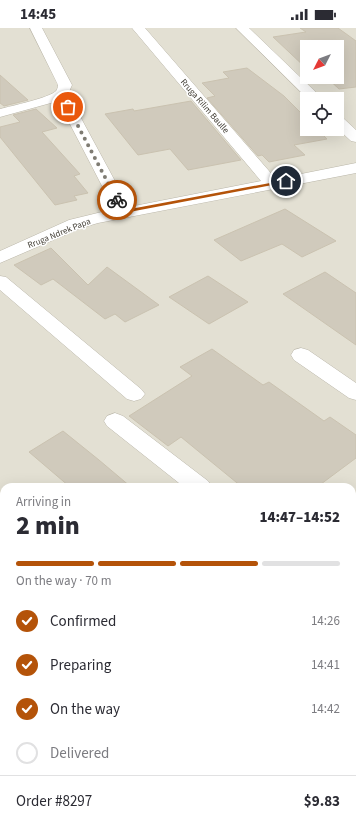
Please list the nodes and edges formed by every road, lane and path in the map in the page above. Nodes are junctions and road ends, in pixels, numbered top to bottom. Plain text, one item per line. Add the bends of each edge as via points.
1 (36, 28) edge
2 (138, 28) edge
3 (242, 28) edge
4 (309, 92) edge
5 (61, 94) junction
6 (0, 113) edge
7 (344, 127) edge
8 (356, 138) edge
9 (356, 168) edge
10 (272, 184) junction
11 (124, 212) junction
12 (0, 258) edge
13 (0, 281) edge
14 (301, 355) dead end
15 (356, 393) edge
16 (134, 394) dead end
17 (116, 421) dead end
18 (195, 483) edge

1 - 5 street via 65,85
2 - 10 street, Rruga Rilim Baulle
3 - 4 street
5 - 6 street
5 - 11 street
7 - 8 street
9 - 10 street, Rruga Ndrek Papa
10 - 11 street, Rruga Ndrek Papa
11 - 12 street, Rruga Ndrek Papa via 76,224
13 - 16 street
14 - 15 street
17 - 18 street

